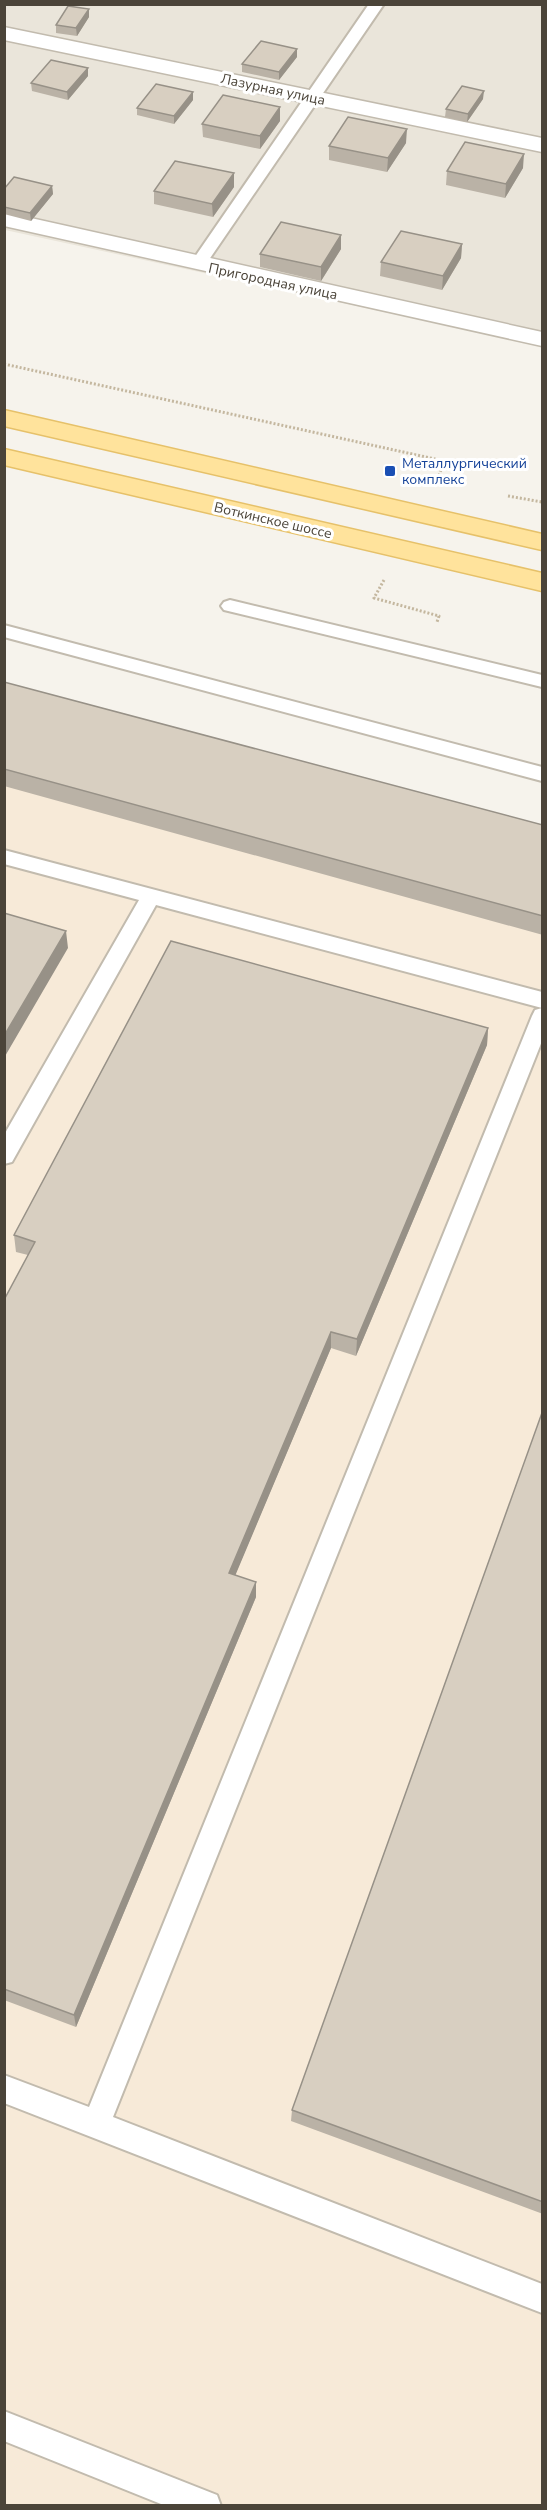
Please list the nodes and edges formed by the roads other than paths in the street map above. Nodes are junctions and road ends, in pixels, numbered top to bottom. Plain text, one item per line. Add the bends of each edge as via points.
1 (377, 4) edge
2 (4, 33) edge
3 (313, 98) junction
4 (543, 145) edge
5 (4, 219) edge
6 (198, 264) junction
7 (543, 339) edge
8 (4, 417) edge
9 (4, 457) edge
10 (543, 542) edge
11 (543, 582) edge
12 (230, 606) dead end
13 (4, 632) edge
14 (543, 681) edge
15 (543, 774) edge
16 (4, 857) edge
17 (150, 897) junction
18 (543, 1000) edge
19 (543, 1017) edge
20 (4, 1156) edge
21 (4, 2090) edge
22 (96, 2124) junction
23 (543, 2298) edge
24 (4, 2426) edge
25 (206, 2505) edge

1 - 3 lane
2 - 3 street, Лазурная улица
3 - 4 street, Лазурная улица
3 - 6 lane
5 - 6 street, Пригородная улица
6 - 7 street, Пригородная улица
8 - 10 main road
9 - 11 main road, Воткинское шоссе
12 - 14 lane
13 - 15 lane
16 - 17 lane
17 - 18 lane
17 - 20 lane
19 - 22 lane
21 - 22 lane
22 - 23 lane
24 - 25 lane

